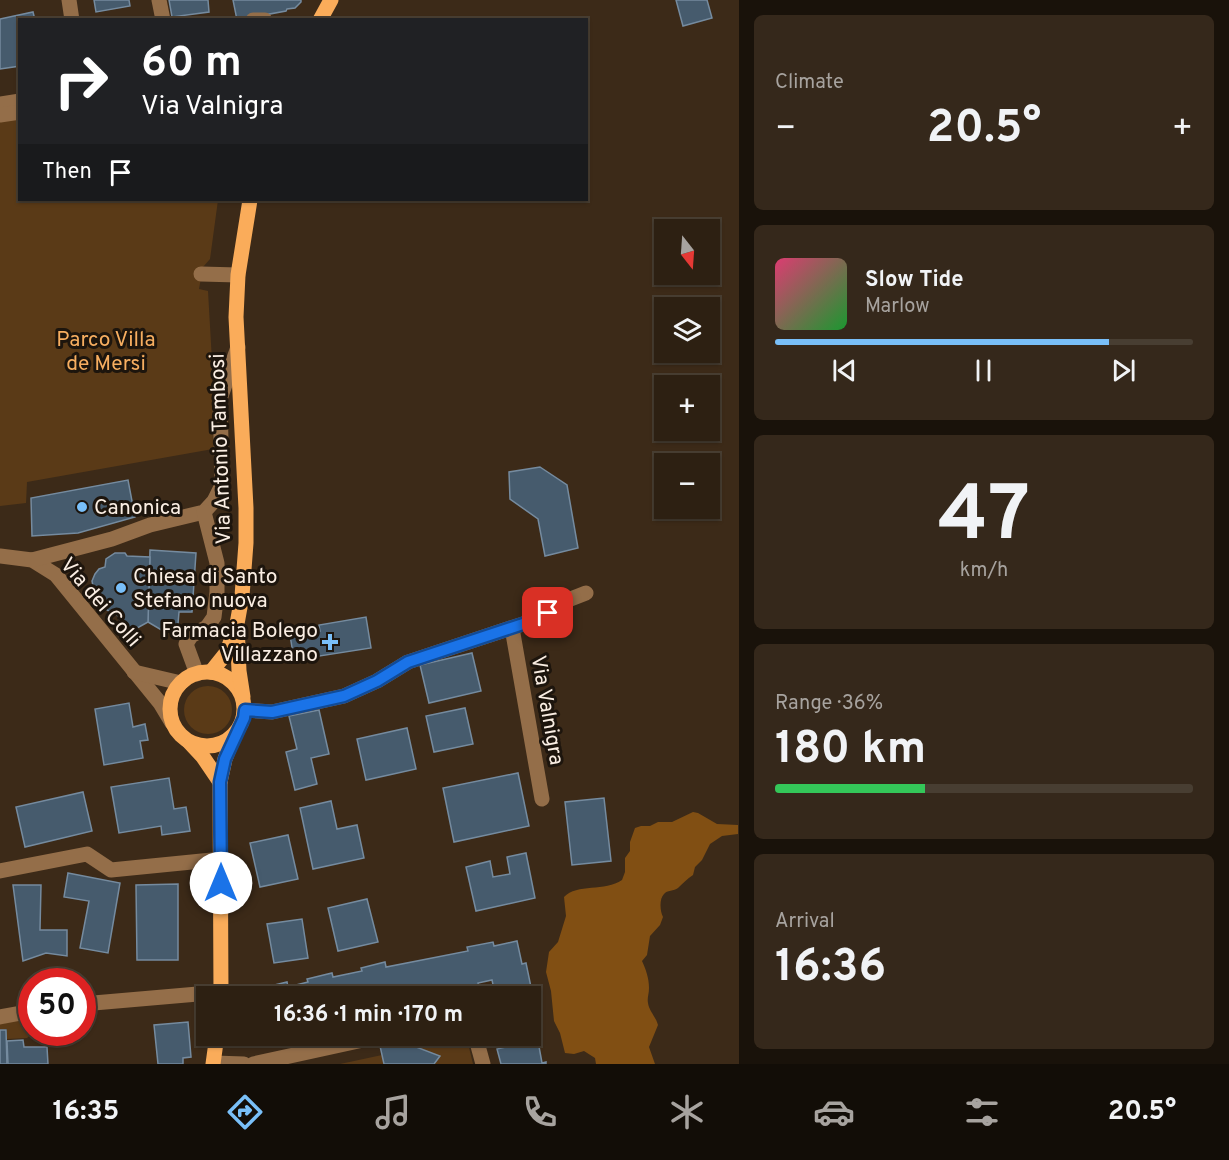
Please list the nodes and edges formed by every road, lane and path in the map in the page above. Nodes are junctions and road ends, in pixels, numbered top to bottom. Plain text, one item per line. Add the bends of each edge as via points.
1 (69, 0) edge
2 (159, 0) edge
3 (331, 0) edge
4 (72, 18) edge
5 (163, 18) edge
6 (321, 18) edge
7 (18, 101) edge
8 (0, 104) edge
9 (18, 111) edge
10 (0, 115) edge
11 (250, 201) edge
12 (201, 274) dead end
13 (238, 276) junction
14 (238, 347) junction
15 (204, 512) junction
16 (0, 556) edge
17 (32, 560) junction
18 (586, 593) dead end
19 (237, 624) junction
20 (512, 628) junction
21 (134, 672) junction
22 (204, 673) junction
23 (181, 683) junction
24 (244, 703) junction
25 (172, 723) junction
26 (235, 734) junction
27 (188, 741) junction
28 (220, 782) junction
29 (542, 799) dead end
30 (222, 859) junction
31 (0, 871) edge
32 (221, 986) edge
33 (196, 996) edge
34 (96, 1003) edge
35 (18, 1014) edge
36 (0, 1017) edge
37 (216, 1046) edge
38 (336, 1046) edge
39 (478, 1046) edge
40 (214, 1063) edge
41 (244, 1064) edge
42 (254, 1064) edge
43 (483, 1064) edge

1 - 4 street
2 - 5 street
3 - 6 main road
7 - 8 street
9 - 10 street
11 - 13 main road, Via Antonio Tambosi
12 - 13 street
13 - 14 main road, Via Antonio Tambosi
14 - 15 street via 220,399 222,485
14 - 19 main road, Via Antonio Tambosi via 246,543
15 - 17 street
15 - 22 street via 217,563 214,617 186,644
16 - 17 street, Via dei Colli
17 - 21 street, Via dei Colli via 56,575
18 - 20 street
19 - 22 main road via 227,652
19 - 24 main road, Via Antonio Tambosi
20 - 24 street via 408,662 344,696 272,712
20 - 29 street, Via Valnigra
21 - 23 street, Via dei Colli
21 - 25 street, Via dei Colli
22 - 23 main road
22 - 24 main road via 231,680
23 - 25 main road via 171,700
24 - 26 main road via 244,718
25 - 27 main road
26 - 27 main road via 208,747
26 - 28 main road
27 - 28 main road
28 - 30 main road
30 - 31 street via 111,870 87,854
30 - 32 main road
33 - 34 street
35 - 36 street
37 - 40 main road
38 - 42 street
39 - 43 street
40 - 41 street

